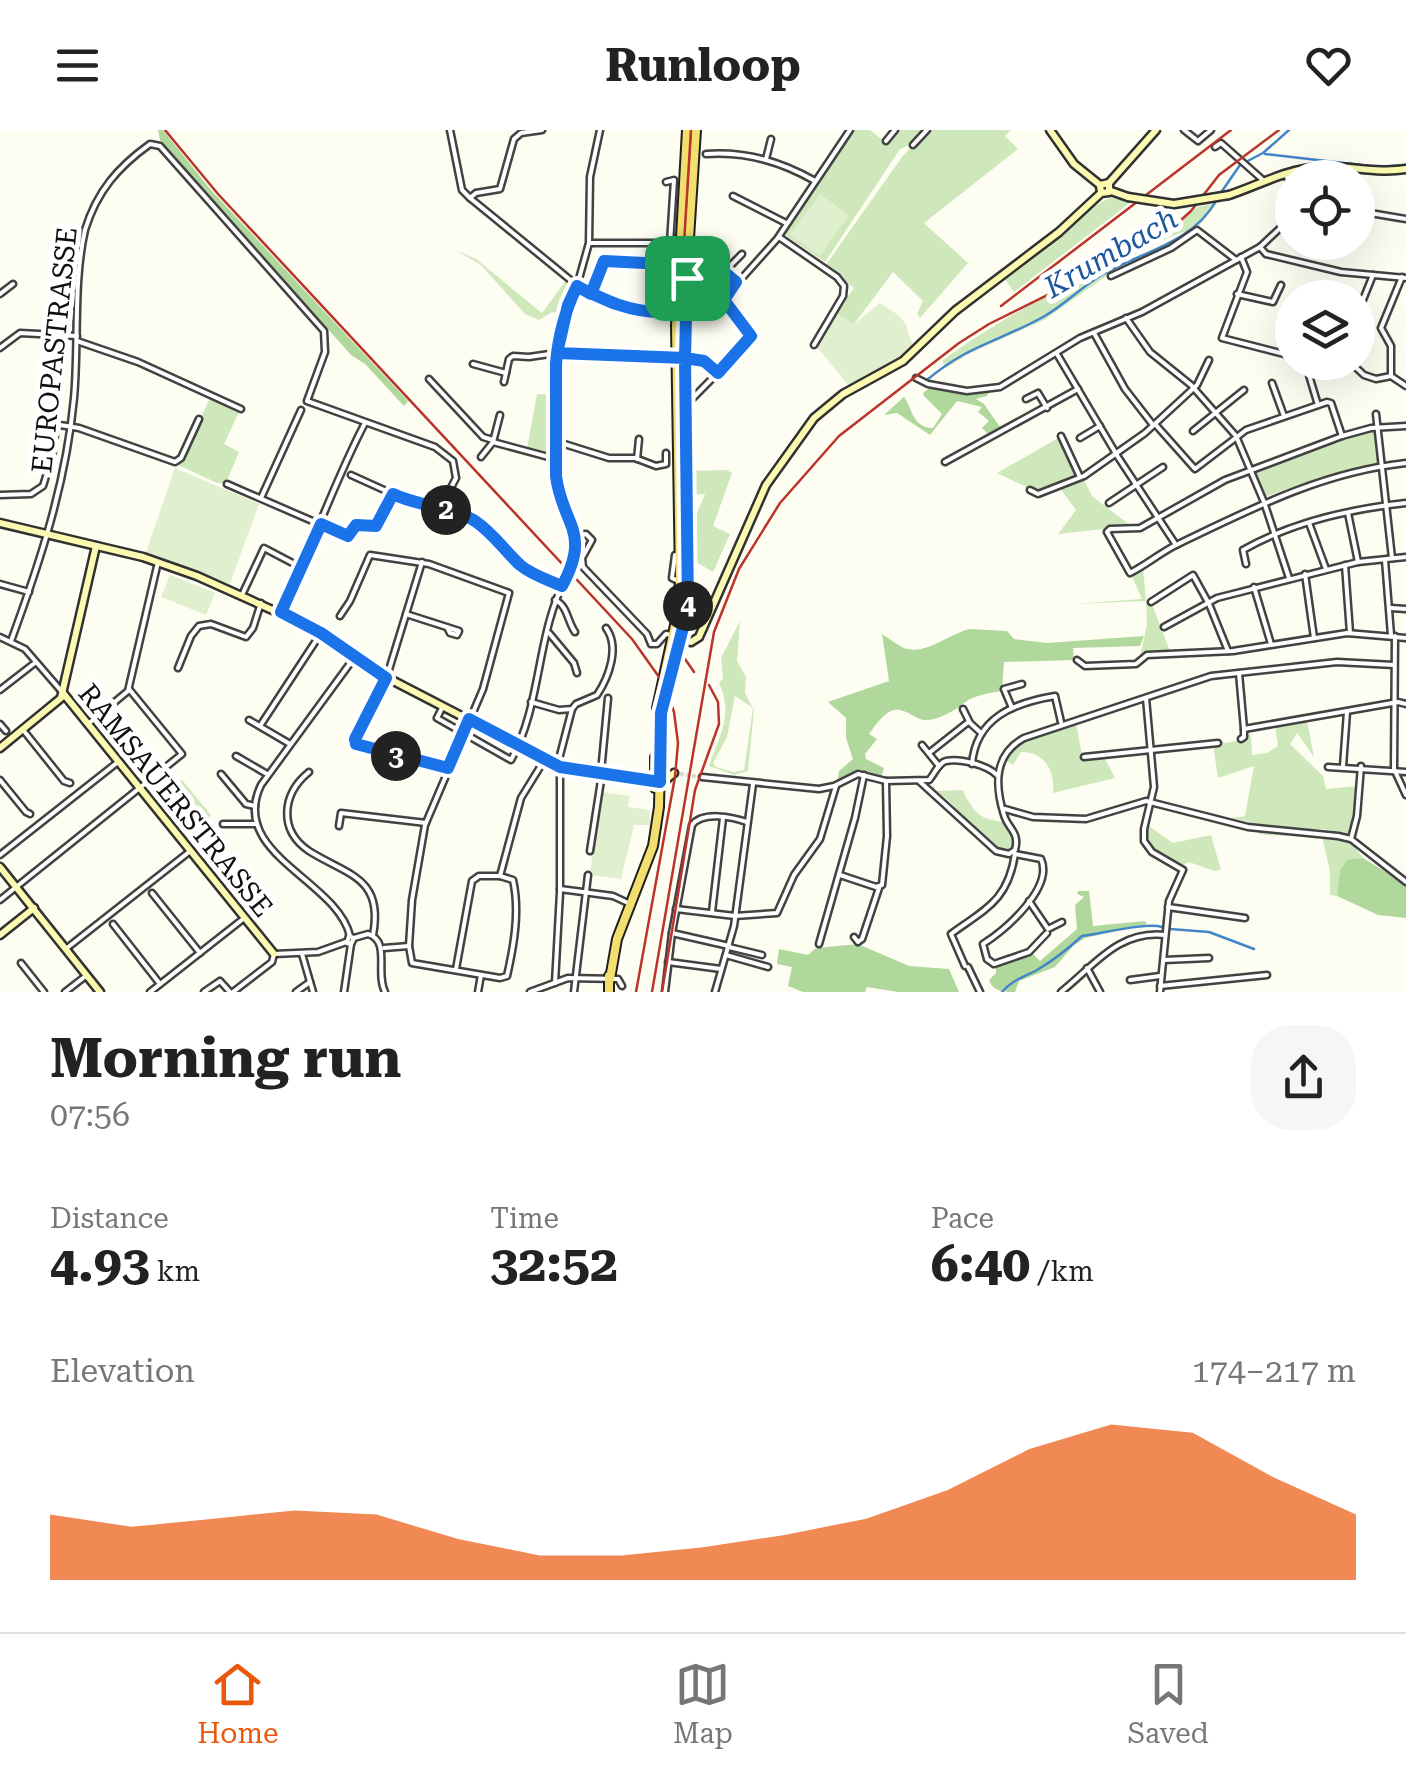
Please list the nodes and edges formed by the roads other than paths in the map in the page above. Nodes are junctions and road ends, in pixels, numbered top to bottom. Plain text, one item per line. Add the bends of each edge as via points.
1 (450, 130) edge
2 (542, 130) edge
3 (600, 130) edge
4 (687, 130) edge
5 (696, 130) edge
6 (850, 130) edge
7 (895, 130) edge
8 (926, 130) edge
9 (1050, 130) edge
10 (1156, 130) edge
11 (1184, 130) edge
12 (1210, 130) edge
13 (771, 139) dead end
14 (886, 141) dead end
15 (913, 145) dead end
16 (1215, 147) dead end
17 (706, 154) dead end
18 (766, 160) junction
19 (1406, 169) edge
20 (1375, 170) edge
21 (1275, 177) edge
22 (815, 181) junction
23 (1264, 181) junction
24 (666, 182) dead end
25 (1110, 187) junction
26 (1100, 189) junction
27 (733, 196) dead end
28 (470, 198) junction
29 (1375, 214) edge
30 (1406, 219) edge
31 (787, 224) junction
32 (1275, 233) edge
33 (778, 237) junction
34 (588, 243) junction
35 (1260, 248) junction
36 (742, 254) dead end
37 (1238, 259) junction
38 (1373, 275) junction
39 (1111, 276) dead end
40 (1404, 277) edge
41 (687, 278) junction
42 (1371, 280) edge
43 (13, 284) dead end
44 (577, 286) junction
45 (0, 294) edge
46 (591, 294) junction
47 (1237, 294) junction
48 (1275, 297) edge
49 (1126, 318) junction
50 (1094, 332) junction
51 (77, 338) junction
52 (814, 345) dead end
53 (0, 348) edge
54 (1056, 352) junction
55 (1275, 352) edge
56 (557, 353) junction
57 (681, 357) junction
58 (1210, 360) dead end
59 (473, 364) dead end
60 (506, 373) junction
61 (718, 373) junction
62 (1375, 376) edge
63 (1391, 376) junction
64 (428, 378) dead end
65 (916, 378) dead end
66 (1310, 380) edge
67 (504, 382) dead end
68 (1272, 383) dead end
69 (1406, 386) edge
70 (1194, 388) junction
71 (1078, 389) junction
72 (1244, 390) dead end
73 (1026, 399) dead end
74 (691, 400) dead end
75 (1318, 405) junction
76 (240, 408) dead end
77 (1047, 408) junction
78 (301, 410) dead end
79 (1216, 413) junction
80 (1376, 414) dead end
81 (500, 415) dead end
82 (1284, 416) junction
83 (199, 419) dead end
84 (364, 422) junction
85 (1154, 424) junction
86 (71, 426) junction
87 (1100, 426) junction
88 (1406, 426) edge
89 (1378, 428) junction
90 (1192, 431) dead end
91 (1061, 436) dead end
92 (1236, 436) junction
93 (1342, 436) junction
94 (638, 438) dead end
95 (1080, 438) dead end
96 (493, 441) junction
97 (558, 442) junction
98 (666, 453) dead end
99 (1116, 454) junction
100 (481, 457) dead end
101 (556, 459) junction
102 (638, 459) junction
103 (945, 462) dead end
104 (1406, 464) edge
105 (1382, 466) junction
106 (1163, 467) dead end
107 (1251, 470) junction
108 (351, 476) dead end
109 (1080, 477) junction
110 (227, 484) dead end
111 (1137, 484) junction
112 (1030, 490) dead end
113 (393, 494) junction
114 (0, 495) edge
115 (261, 498) junction
116 (1264, 502) junction
117 (1406, 503) edge
118 (1109, 504) dead end
119 (1386, 505) junction
120 (440, 509) junction
121 (1348, 511) junction
122 (1160, 517) junction
123 (1309, 522) junction
124 (0, 523) edge
125 (321, 524) junction
126 (48, 534) junction
127 (576, 535) junction
128 (1276, 535) junction
129 (1176, 544) junction
130 (96, 546) junction
131 (675, 555) dead end
132 (1406, 557) edge
133 (1392, 559) junction
134 (1385, 560) junction
135 (158, 562) junction
136 (422, 562) junction
137 (1358, 562) junction
138 (1246, 564) dead end
139 (1345, 565) junction
140 (302, 568) junction
141 (1326, 570) junction
142 (1305, 574) junction
143 (1289, 578) junction
144 (680, 582) junction
145 (0, 584) edge
146 (562, 586) junction
147 (1254, 587) junction
148 (30, 592) junction
149 (242, 595) junction
150 (555, 600) junction
151 (1207, 601) junction
152 (1151, 602) dead end
153 (260, 603) junction
154 (1390, 608) junction
155 (1406, 609) edge
156 (281, 612) junction
157 (406, 614) junction
158 (340, 616) dead end
159 (1164, 627) dead end
160 (447, 628) dead end
161 (606, 628) dead end
162 (575, 632) dead end
163 (321, 633) junction
164 (548, 633) junction
165 (1350, 633) junction
166 (1393, 635) junction
167 (0, 637) edge
168 (677, 637) junction
169 (1314, 638) junction
170 (1406, 638) edge
171 (11, 641) junction
172 (1271, 644) junction
173 (1228, 651) junction
174 (355, 657) junction
175 (1077, 660) dead end
176 (36, 662) junction
177 (1394, 665) junction
178 (178, 668) dead end
179 (577, 673) dead end
180 (1239, 673) junction
181 (386, 678) junction
182 (1022, 684) dead end
183 (129, 689) junction
184 (0, 690) edge
185 (63, 693) junction
186 (608, 698) dead end
187 (1146, 698) junction
188 (531, 702) junction
189 (1394, 703) junction
190 (1406, 704) edge
191 (443, 706) junction
192 (963, 708) dead end
193 (1012, 708) junction
194 (572, 709) junction
195 (1347, 712) junction
196 (469, 719) junction
197 (249, 720) dead end
198 (967, 723) dead end
199 (0, 724) edge
200 (88, 724) junction
201 (1061, 724) junction
202 (260, 726) junction
203 (1244, 729) junction
204 (23, 730) junction
205 (464, 731) junction
206 (980, 732) junction
207 (9, 735) junction
208 (1241, 739) dead end
209 (1218, 743) dead end
210 (290, 744) junction
211 (520, 744) junction
212 (922, 745) dead end
213 (0, 748) edge
214 (1152, 752) junction
215 (928, 753) junction
216 (236, 756) dead end
217 (1084, 757) dead end
218 (545, 759) junction
219 (118, 762) junction
220 (972, 764) junction
221 (559, 766) junction
222 (939, 766) junction
223 (998, 766) junction
224 (1343, 766) junction
225 (1360, 766) junction
226 (1328, 767) dead end
227 (448, 768) junction
228 (991, 769) junction
229 (1394, 769) junction
230 (309, 772) dead end
231 (674, 772) tunnel mouth
232 (1406, 772) edge
233 (221, 774) dead end
234 (602, 774) junction
235 (268, 775) junction
236 (864, 775) junction
237 (996, 775) junction
238 (702, 777) tunnel mouth
239 (932, 779) junction
240 (0, 780) edge
241 (886, 780) junction
242 (919, 781) junction
243 (658, 782) junction
244 (70, 784) dead end
245 (753, 784) junction
246 (836, 785) junction
247 (139, 788) junction
248 (930, 788) junction
249 (1406, 794) edge
250 (1153, 802) junction
251 (255, 806) junction
252 (1005, 809) junction
253 (30, 814) dead end
254 (724, 818) junction
255 (426, 822) junction
256 (747, 822) junction
257 (222, 824) dead end
258 (258, 824) junction
259 (339, 826) dead end
260 (1351, 839) junction
261 (590, 851) dead end
262 (189, 852) junction
263 (1014, 853) junction
264 (0, 855) edge
265 (0, 867) edge
266 (838, 874) junction
267 (588, 875) dead end
268 (500, 876) junction
269 (1406, 882) edge
270 (640, 883) junction
271 (16, 886) junction
272 (879, 888) junction
273 (149, 889) junction
274 (560, 889) junction
275 (586, 892) junction
276 (25, 897) junction
277 (0, 900) edge
278 (1029, 901) junction
279 (628, 903) junction
280 (1168, 907) junction
281 (34, 908) junction
282 (676, 910) junction
283 (21, 914) junction
284 (712, 914) junction
285 (736, 916) junction
286 (1245, 918) dead end
287 (242, 919) junction
288 (110, 920) junction
289 (1062, 922) dead end
290 (0, 932) edge
291 (672, 933) junction
292 (374, 934) junction
293 (1048, 934) dead end
294 (1166, 935) junction
295 (854, 937) dead end
296 (350, 940) junction
297 (818, 944) dead end
298 (409, 946) junction
299 (729, 946) junction
300 (382, 948) junction
301 (67, 949) junction
302 (200, 953) junction
303 (274, 954) junction
304 (302, 954) junction
305 (762, 954) dead end
306 (726, 955) junction
307 (1209, 958) dead end
308 (1163, 960) junction
309 (668, 962) junction
310 (21, 963) dead end
311 (768, 967) dead end
312 (1087, 968) junction
313 (721, 969) junction
314 (456, 972) junction
315 (87, 975) junction
316 (481, 975) junction
317 (1267, 975) dead end
318 (1161, 976) junction
319 (576, 977) junction
320 (610, 979) junction
321 (1130, 980) dead end
322 (310, 982) junction
323 (555, 983) junction
324 (160, 984) junction
325 (622, 986) dead end
326 (1160, 989) edge
327 (44, 992) edge
328 (65, 992) edge
329 (100, 992) edge
330 (150, 992) edge
331 (204, 992) edge
332 (232, 992) edge
333 (296, 992) edge
334 (314, 992) edge
335 (344, 992) edge
336 (385, 992) edge
337 (478, 992) edge
338 (530, 992) edge
339 (574, 992) edge
340 (609, 992) edge
341 (665, 992) edge
342 (715, 992) edge
343 (980, 992) edge
344 (1061, 992) edge
345 (1100, 992) edge

1 - 28 street via 462,190
2 - 28 street via 518,134 501,188
3 - 34 street
4 - 57 main road
5 - 41 main road
6 - 22 street
7 - 14 street
8 - 15 street
9 - 26 street
10 - 25 street
11 - 12 street via 1198,141
13 - 18 street
16 - 23 street via 1221,143
17 - 18 street
18 - 22 street
19 - 20 street
21 - 23 street
22 - 31 street
23 - 25 street, bridge via 1174,204 1128,197
24 - 34 street via 674,180 670,243
25 - 26 street
26 - 168 street via 1051,239 954,311 905,363 834,400 805,430 768,481 699,638
27 - 31 street
28 - 44 street
29 - 30 street
31 - 33 street
32 - 35 street
33 - 52 street via 844,286
33 - 61 street via 724,300 751,338
34 - 44 street
35 - 37 street
35 - 38 street
36 - 41 street via 720,276
37 - 39 street via 1198,230
37 - 47 street via 1247,270
37 - 49 street
38 - 40 street
38 - 42 street
40 - 63 street via 1381,328 1391,348
41 - 57 main road
43 - 45 street
44 - 46 street
44 - 56 street
46 - 46 street via 604,261 665,264 660,312
47 - 48 street via 1272,302
47 - 55 street via 1222,338
49 - 50 street
49 - 70 street via 1150,352
50 - 54 street
50 - 85 street via 1125,389
51 - 53 street via 20,333
51 - 76 street
51 - 84 street, EUROPASTRASSE via 84,236 94,204 121,167 156,143 324,331 325,352 306,399
51 - 86 street, EUROPASTRASSE
54 - 65 street via 988,390
54 - 71 street
56 - 57 street
56 - 60 street via 511,357
56 - 97 street
57 - 61 street via 704,361
57 - 144 main road
57 - 168 main road via 688,598
58 - 70 street
59 - 60 street
60 - 67 street
61 - 74 street
62 - 63 street
63 - 69 street
64 - 96 street
66 - 75 street
68 - 82 street
70 - 79 street
70 - 85 street
71 - 77 street
71 - 87 street
72 - 79 street
73 - 77 street via 1038,393
75 - 82 street
75 - 93 street via 1330,402
77 - 103 street
78 - 115 street
79 - 90 street
79 - 92 street
80 - 89 street
81 - 96 street
82 - 92 street
83 - 86 street via 175,462
84 - 120 street via 435,447 453,461 456,478
84 - 125 street
85 - 92 street via 1195,469
85 - 99 street
86 - 114 street via 56,427 41,489
86 - 126 street, EUROPASTRASSE
87 - 95 street
87 - 99 street
88 - 89 street
89 - 93 street
89 - 105 street
91 - 109 street
92 - 107 street
93 - 107 street
94 - 102 street
96 - 100 street
96 - 101 street
97 - 101 street
97 - 102 street
98 - 102 street via 662,466
99 - 109 street
99 - 111 street
101 - 127 street via 558,488
104 - 105 street
105 - 116 street
105 - 119 street
106 - 111 street
107 - 116 street
107 - 122 street
108 - 113 street
109 - 112 street via 1038,494
110 - 115 street
111 - 118 street
111 - 122 street
113 - 120 street
113 - 125 street via 376,526 356,525 348,536
115 - 125 street
116 - 128 street
116 - 129 street
117 - 119 street
119 - 121 street
119 - 133 street
120 - 146 street via 474,521 524,568
121 - 123 street
121 - 137 street
122 - 129 street
122 - 129 street via 1140,528 1108,530 1130,573
123 - 128 street
123 - 141 street
124 - 126 street
125 - 140 street
126 - 130 street
126 - 148 street, EUROPASTRASSE
127 - 146 street, bridge
127 - 168 street via 592,540 583,567 651,644 666,634
128 - 138 street via 1244,549
128 - 143 street
130 - 135 street
130 - 185 street
131 - 144 street via 672,578
132 - 133 street
133 - 134 street
134 - 137 street
134 - 154 street
135 - 149 street
135 - 183 street
136 - 157 street
136 - 158 street via 367,556
136 - 196 street via 509,594
137 - 139 street
139 - 141 street
139 - 165 street
140 - 149 street via 264,548
140 - 156 street
141 - 142 street
142 - 143 street
142 - 169 street
143 - 147 street
144 - 168 main road
145 - 148 street
146 - 150 street
147 - 151 street
147 - 172 street
148 - 171 street, EUROPASTRASSE
149 - 153 street
150 - 162 street
150 - 164 street
151 - 152 street via 1193,576
151 - 159 street
151 - 173 street
153 - 156 street
153 - 178 street via 246,637 208,624 197,628
154 - 155 street
154 - 166 street
156 - 163 street
157 - 160 street
157 - 181 street
161 - 194 street via 612,639 608,676 595,696
163 - 174 street
163 - 202 street
164 - 179 street
164 - 188 street
165 - 166 street
165 - 169 street
166 - 170 street
166 - 177 street
167 - 171 street, RAMSAUERSTRASSE
168 - 243 main road via 656,710
169 - 172 street
171 - 176 street, RAMSAUERSTRASSE
172 - 173 street
173 - 175 street via 1147,654 1138,663 1085,666
174 - 181 street
174 - 210 street
176 - 184 street
176 - 185 street, RAMSAUERSTRASSE
177 - 180 street via 1337,662
177 - 189 street
180 - 187 street
180 - 203 street
181 - 191 street
181 - 227 street via 356,743
182 - 193 street via 1004,688
183 - 200 street
183 - 247 street via 182,754
185 - 200 street, RAMSAUERSTRASSE
185 - 204 street
186 - 234 street
187 - 201 street
187 - 214 street
188 - 194 street
188 - 211 street
189 - 190 street
189 - 195 street
189 - 229 street
191 - 196 street
191 - 205 street via 437,718
192 - 206 street
193 - 201 street via 1054,696
193 - 206 street
194 - 221 street
195 - 203 street
195 - 224 street
196 - 205 street
196 - 211 street
197 - 202 street
198 - 215 street
199 - 207 street
200 - 219 street, RAMSAUERSTRASSE
201 - 223 street via 1017,742
202 - 210 street
203 - 208 street
204 - 207 street
204 - 244 street
205 - 211 street via 511,760
205 - 227 street
206 - 220 street
207 - 213 street
209 - 214 street
210 - 235 street
211 - 218 street
212 - 215 street
214 - 217 street
214 - 250 street
215 - 222 street
216 - 235 street
218 - 221 street
218 - 268 street via 521,798
219 - 247 street, RAMSAUERSTRASSE
219 - 264 street
220 - 222 street
220 - 228 street
221 - 234 street
221 - 274 street
222 - 239 street
223 - 228 street
223 - 237 street
224 - 225 street
224 - 226 street
225 - 229 street
225 - 260 street
227 - 255 street
228 - 237 street
229 - 232 street
229 - 249 street
230 - 292 street via 289,800 290,830 306,848 364,884 375,906
231 - 243 street
233 - 251 street
234 - 243 street
234 - 261 street
235 - 251 street
236 - 241 street
236 - 246 street
236 - 266 street
237 - 252 street
238 - 245 street
239 - 242 street
239 - 248 street
240 - 253 street
241 - 242 street
241 - 272 street
242 - 248 street
243 - 270 main road via 653,846
245 - 246 street
245 - 256 street
246 - 285 street via 820,839 777,913
247 - 262 street, RAMSAUERSTRASSE
247 - 271 street
248 - 263 street via 999,853
250 - 252 street via 1086,819
250 - 260 street via 1248,827
250 - 280 street via 1146,845 1183,869
251 - 258 street
252 - 263 street via 1017,839
254 - 256 street
254 - 282 street via 696,818
254 - 284 street
255 - 259 street via 341,812
255 - 298 street
256 - 285 street
257 - 258 street
258 - 296 street via 276,854 335,907
260 - 269 street
262 - 273 street
262 - 287 street, RAMSAUERSTRASSE
263 - 278 street via 1044,864
263 - 343 street via 1008,880 991,907 952,934
265 - 271 street
266 - 272 street
266 - 297 street
267 - 275 street
268 - 314 street via 471,882
268 - 316 street via 514,880 516,893 507,974
270 - 279 main road
270 - 320 main road
271 - 276 street
271 - 277 street
272 - 295 street via 862,940
273 - 288 street
273 - 302 street
274 - 275 street
274 - 323 street
275 - 279 street
275 - 319 street
276 - 281 street
276 - 283 street
278 - 289 street via 1048,929
278 - 293 street via 984,944 986,959 994,964 1029,952
279 - 320 main road via 612,946
280 - 286 street
280 - 294 street
281 - 283 street
281 - 290 street
281 - 301 street
282 - 284 street
282 - 291 street
283 - 290 street
284 - 285 street
285 - 299 street
287 - 302 street
287 - 303 street, RAMSAUERSTRASSE
288 - 301 street
288 - 324 street
291 - 299 street
291 - 309 street
292 - 296 street
292 - 300 street
294 - 308 street
294 - 312 street via 1127,940
296 - 304 street
296 - 335 street
298 - 300 street
298 - 314 street via 412,964
299 - 305 street
299 - 306 street
300 - 336 street
301 - 315 street
302 - 324 street
303 - 304 street
303 - 332 street, RAMSAUERSTRASSE
304 - 322 street
306 - 311 street
306 - 313 street
307 - 308 street
308 - 318 street
309 - 313 street
309 - 341 street
310 - 327 street
312 - 344 street
312 - 345 street
313 - 342 street
314 - 316 street
315 - 328 street
315 - 329 street
316 - 337 street
317 - 326 street
318 - 321 street
318 - 326 street
319 - 320 street
319 - 323 street
319 - 339 street
320 - 325 street
320 - 340 main road
322 - 333 street
322 - 334 street
323 - 338 street
324 - 330 street
331 - 332 street, RAMSAUERSTRASSE via 220,981

